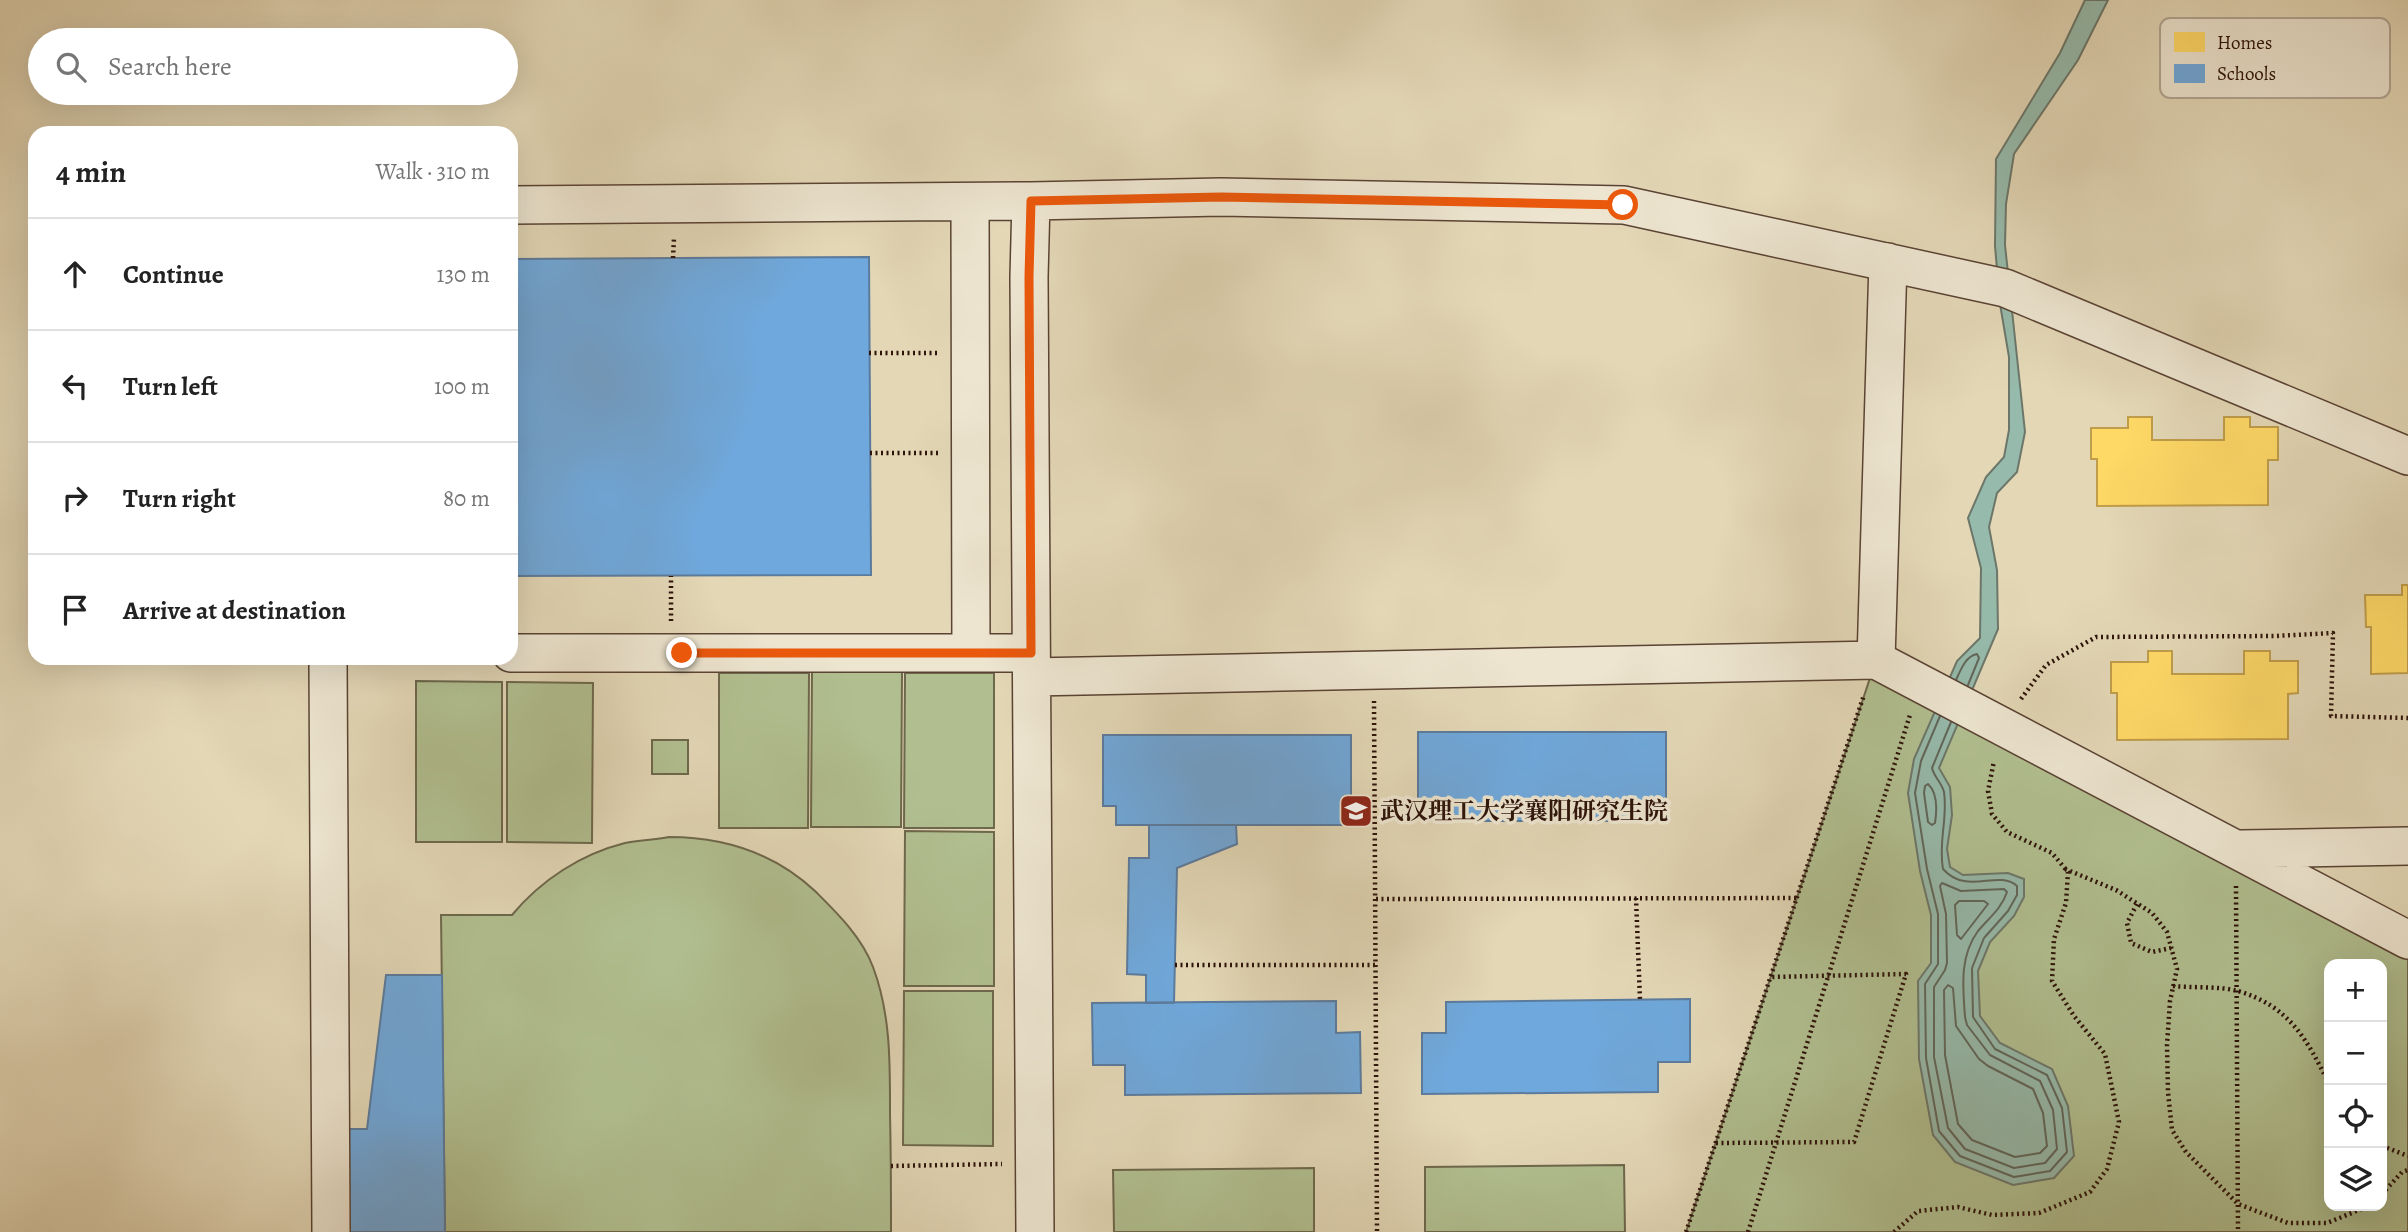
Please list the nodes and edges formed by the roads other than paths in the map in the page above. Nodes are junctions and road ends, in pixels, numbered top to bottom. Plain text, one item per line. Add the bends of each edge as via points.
1 (1031, 201) junction
2 (970, 202) junction
3 (518, 205) edge
4 (1888, 262) junction
5 (2408, 456) edge
6 (518, 653) edge
7 (971, 653) junction
8 (1875, 660) junction
9 (328, 665) edge
10 (1032, 665) junction
11 (2408, 846) edge
12 (2236, 849) junction
13 (2408, 940) edge
14 (331, 1232) edge
15 (1035, 1232) edge

1 - 2 street
1 - 4 street via 1221,197 1623,205
1 - 10 street
2 - 3 street
2 - 7 street
4 - 5 street via 2005,288
4 - 8 street
6 - 7 street
7 - 10 street
8 - 10 street via 1374,670
8 - 12 street
9 - 14 street
10 - 15 street
11 - 12 street
12 - 13 street

